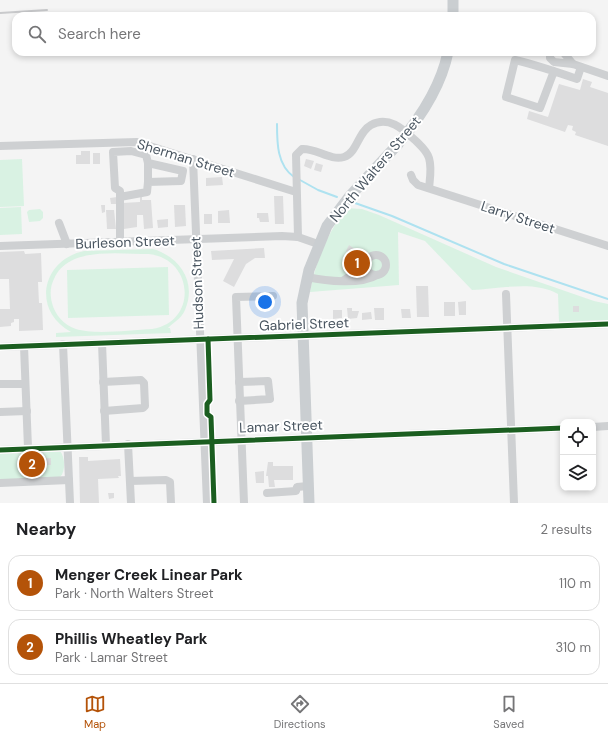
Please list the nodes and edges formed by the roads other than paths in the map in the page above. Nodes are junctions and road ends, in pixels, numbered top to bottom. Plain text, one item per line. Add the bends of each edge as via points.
1 (453, 0) edge
2 (452, 12) edge
3 (447, 56) edge
4 (550, 56) edge
5 (567, 56) edge
6 (577, 66) junction
7 (554, 71) junction
8 (608, 76) edge
9 (0, 146) edge
10 (193, 159) junction
11 (148, 163) junction
12 (412, 175) dead end
13 (194, 177) junction
14 (182, 178) junction
15 (148, 182) junction
16 (296, 188) junction
17 (429, 188) junction
18 (120, 197) junction
19 (59, 223) dead end
20 (298, 237) junction
21 (196, 239) junction
22 (120, 243) junction
23 (67, 244) junction
24 (318, 244) junction
25 (0, 246) edge
26 (608, 246) edge
27 (366, 265) junction
28 (377, 275) junction
29 (307, 277) junction
30 (344, 281) junction
31 (506, 294) dead end
32 (273, 296) dead end
33 (608, 324) edge
34 (507, 328) junction
35 (303, 336) junction
36 (238, 338) junction
37 (200, 340) junction
38 (102, 343) junction
39 (63, 344) junction
40 (24, 346) junction
41 (0, 347) edge
42 (104, 382) junction
43 (239, 382) junction
44 (0, 384) edge
45 (25, 384) junction
46 (239, 401) junction
47 (26, 411) junction
48 (104, 411) junction
49 (0, 412) edge
50 (608, 426) edge
51 (596, 427) edge
52 (560, 428) edge
53 (511, 430) junction
54 (307, 437) junction
55 (242, 440) junction
56 (204, 442) junction
57 (128, 444) junction
58 (106, 445) junction
59 (68, 447) junction
60 (28, 448) junction
61 (0, 450) edge
62 (69, 480) junction
63 (130, 481) junction
64 (0, 483) edge
65 (308, 486) junction
66 (267, 493) dead end
67 (70, 503) edge
68 (131, 503) edge
69 (172, 503) edge
70 (207, 503) edge
71 (244, 503) edge
72 (309, 503) edge
73 (514, 503) edge

1 - 2 main road
3 - 24 main road, North Walters Street, bridge via 428,102 411,128 345,201
4 - 6 street via 554,62
5 - 6 street
6 - 7 street via 577,78
6 - 8 street
7 - 7 street via 515,60 506,97 540,108
9 - 10 street, Sherman Street via 137,142
10 - 13 street, Hudson Street
10 - 16 street, Sherman Street
11 - 14 street via 182,170
11 - 15 street
11 - 18 street via 146,155 131,151 113,152 115,188 120,191
12 - 17 street, Larry Street via 418,185
13 - 14 street
13 - 21 street, Hudson Street
14 - 15 street via 179,182
15 - 18 street via 147,192
16 - 17 street via 296,155 299,150 307,148 335,158 346,156 366,128 378,122 386,122 403,129 428,154 431,168
16 - 20 street
17 - 26 street, Larry Street
18 - 22 street
19 - 23 street
20 - 21 street, Burleson Street
20 - 24 street
21 - 22 street, Burleson Street
21 - 37 street, Hudson Street
22 - 23 street, Burleson Street
23 - 25 street, Burleson Street
24 - 29 main road, North Walters Street
27 - 28 street via 371,274
27 - 28 street via 368,259 373,256 382,257 386,266 383,272
27 - 30 street
28 - 30 street via 370,279
29 - 30 street
29 - 35 main road, North Walters Street via 302,303
31 - 34 street
32 - 36 street via 236,297
33 - 34 street, Gabriel Street
34 - 35 street, Gabriel Street
34 - 53 street
35 - 36 street, Gabriel Street
35 - 54 main road, North Walters Street
36 - 37 street, Gabriel Street
36 - 43 street
37 - 38 street, Gabriel Street
37 - 56 street, Hudson Street
38 - 39 street, Gabriel Street
38 - 42 street
39 - 40 street, Gabriel Street
39 - 59 street
40 - 41 street, Gabriel Street
40 - 45 street
42 - 48 street
42 - 48 street via 141,380 144,383 143,408
43 - 46 street
43 - 46 street via 268,381 270,399
44 - 45 street
45 - 47 street
46 - 55 street
47 - 49 street
47 - 60 street
48 - 58 street
50 - 51 street
52 - 53 street, Lamar Street
53 - 54 street, Lamar Street
53 - 73 street
54 - 55 street, Lamar Street
54 - 65 main road, North Walters Street
55 - 56 street, Lamar Street
55 - 71 street
56 - 57 street, Lamar Street
56 - 70 street, Hudson Street
57 - 58 street, Lamar Street
57 - 63 street
58 - 59 street, Lamar Street
59 - 60 street, Lamar Street
59 - 62 street
60 - 61 street, Lamar Street
62 - 64 street
62 - 67 street
63 - 68 street
63 - 69 street via 170,482
65 - 66 street via 297,487 296,491
65 - 72 main road, North Walters Street

